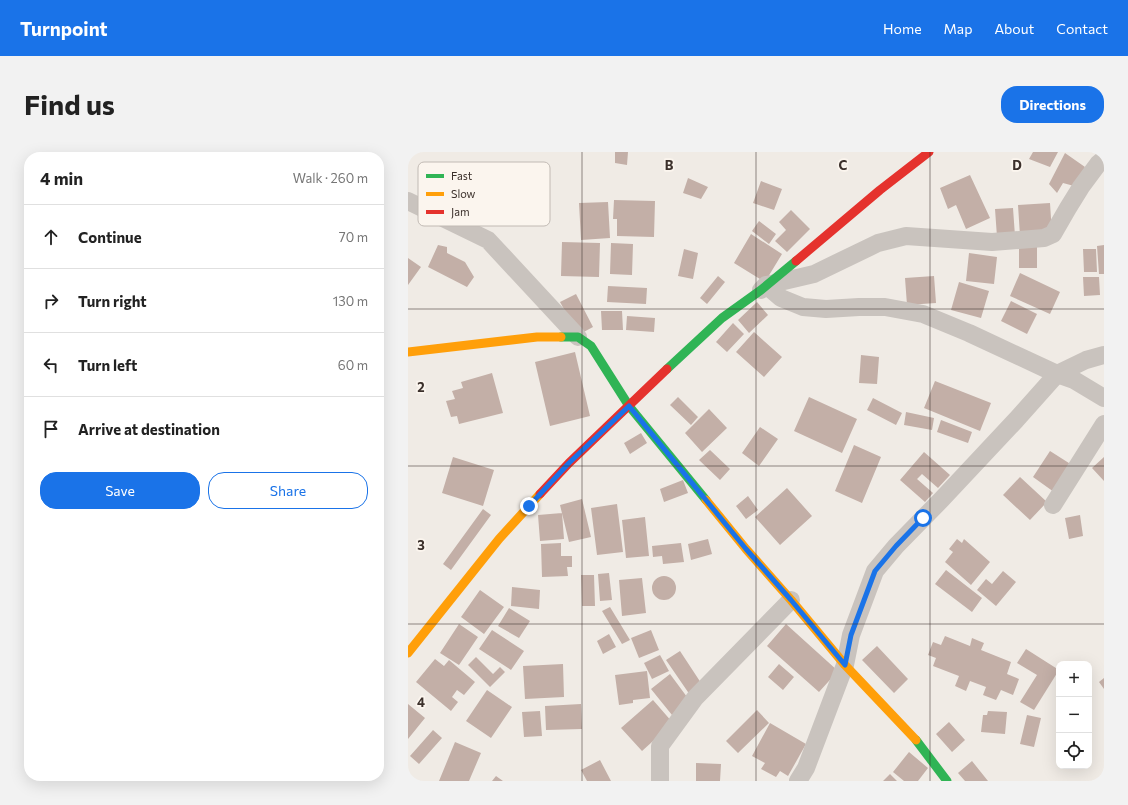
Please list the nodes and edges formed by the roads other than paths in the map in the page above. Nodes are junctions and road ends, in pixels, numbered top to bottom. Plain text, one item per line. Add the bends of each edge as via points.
1 (929, 152) edge
2 (1104, 159) edge
3 (408, 201) edge
4 (418, 206) edge
5 (459, 226) edge
6 (763, 288) junction
7 (578, 336) junction
8 (408, 352) edge
9 (1104, 355) edge
10 (1057, 374) junction
11 (1104, 398) edge
12 (629, 406) junction
13 (1104, 424) edge
14 (1053, 505) dead end
15 (791, 600) junction
16 (408, 653) edge
17 (845, 665) junction
18 (660, 781) edge
19 (798, 781) edge
20 (947, 781) edge

1 - 6 street
2 - 6 street via 1081,187 1054,234 1044,238 992,242 906,236 878,243 814,274
3 - 4 street
5 - 7 street via 488,240
6 - 10 street via 803,307 885,307 923,314
6 - 12 street via 722,318
7 - 8 street via 537,337
7 - 12 street via 591,346
9 - 10 street via 1086,360
10 - 11 street via 1074,380
10 - 17 street via 875,571 851,635
12 - 15 street
12 - 16 street via 569,463 499,539
13 - 14 street
15 - 17 street
15 - 18 street via 695,698 660,746
17 - 19 street via 806,768
17 - 20 street via 913,736

